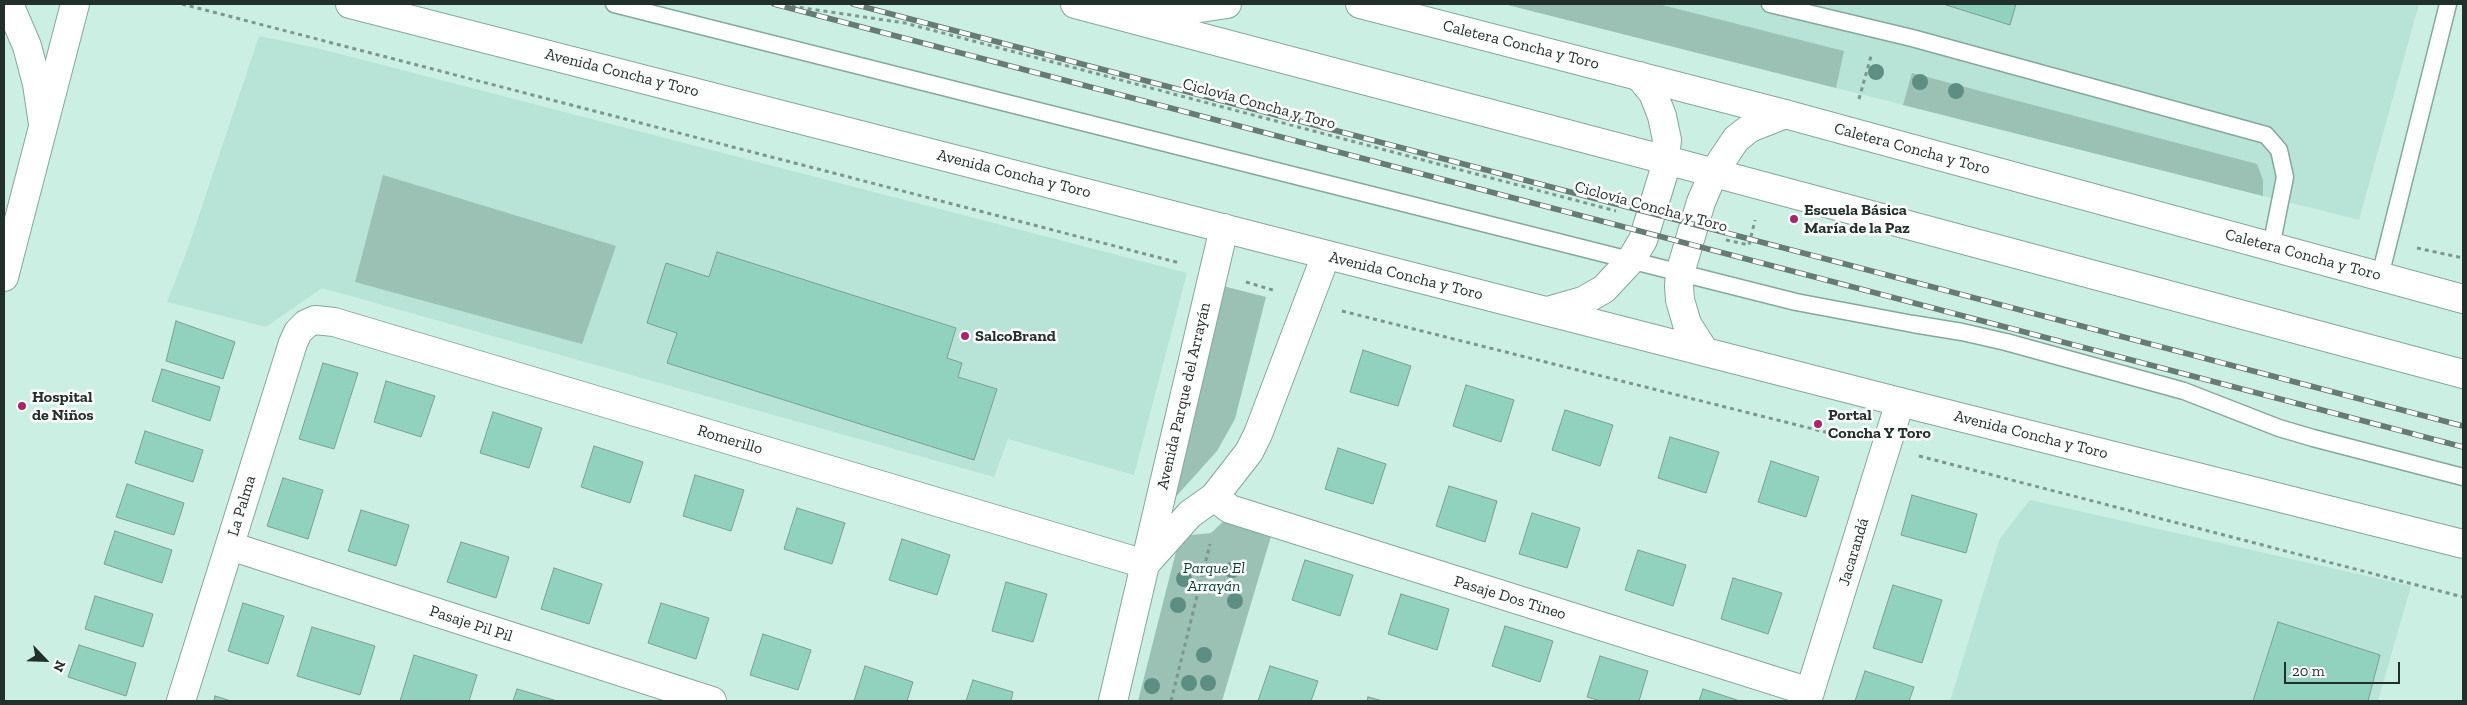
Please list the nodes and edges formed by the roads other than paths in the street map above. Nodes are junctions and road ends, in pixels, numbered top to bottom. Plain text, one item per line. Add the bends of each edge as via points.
1 (9, 4) edge
2 (75, 4) edge
3 (350, 4) edge
4 (614, 4) edge
5 (1075, 4) edge
6 (1228, 4) edge
7 (1360, 4) edge
8 (1770, 4) edge
9 (2448, 4) edge
10 (1801, 8) edge
11 (1116, 12) edge
12 (1639, 76) junction
13 (1784, 114) junction
14 (43, 124) junction
15 (1666, 160) junction
16 (1714, 172) junction
17 (1224, 228) junction
18 (2272, 247) junction
19 (1326, 255) junction
20 (1631, 260) junction
21 (1680, 273) junction
22 (2380, 276) junction
23 (4, 277) edge
24 (2463, 299) edge
25 (1547, 312) junction
26 (315, 320) joint
27 (1705, 352) junction
28 (2463, 374) edge
29 (1900, 402) junction
30 (2463, 477) edge
31 (1214, 497) junction
32 (2463, 544) edge
33 (230, 546) junction
34 (1145, 564) junction
35 (1809, 697) edge
36 (181, 701) edge
37 (712, 701) edge
38 (1113, 701) edge

1 - 14 main road via 27,46
2 - 14 main road
3 - 17 main road, Avenida Concha y Toro
4 - 20 lane
5 - 11 main road
6 - 11 main road
7 - 12 main road, Caletera Concha y Toro
8 - 10 lane
9 - 22 lane
10 - 18 lane via 2266,136 2279,150 2285,177
11 - 15 main road
12 - 13 main road, Caletera Concha y Toro
12 - 15 main road via 1653,93 1662,116 1667,140
13 - 16 main road via 1750,128 1736,139
13 - 18 main road, Caletera Concha y Toro
14 - 23 main road
15 - 16 main road
15 - 20 main road via 1650,220
16 - 21 main road
16 - 28 main road
17 - 19 main road, Avenida Concha y Toro
17 - 34 main road, Avenida Parque del Arrayán
18 - 22 main road, Caletera Concha y Toro
19 - 25 main road, Avenida Concha y Toro
19 - 31 main road, Avenida Parque del Arrayán via 1258,434 1249,452
20 - 21 lane
20 - 25 main road via 1604,289 1584,301
21 - 27 main road via 1680,300 1685,319 1691,334
21 - 30 lane via 1796,302 1962,332 2015,345 2184,391 2279,428
22 - 24 main road, Caletera Concha y Toro
25 - 27 main road, Avenida Concha y Toro
26 - 33 main road, La Palma via 298,332 293,343
26 - 34 main road, Romerillo via 334,322
27 - 29 main road, Avenida Concha y Toro
29 - 32 main road, Avenida Concha y Toro
29 - 35 main road, Jacarandá
31 - 34 main road, Avenida Parque del Arrayán via 1190,514
31 - 35 main road, Pasaje Dos Tineo via 1238,512
33 - 36 main road, La Palma
33 - 37 main road, Pasaje Pil Pil
34 - 38 main road, Avenida Parque del Arrayán

